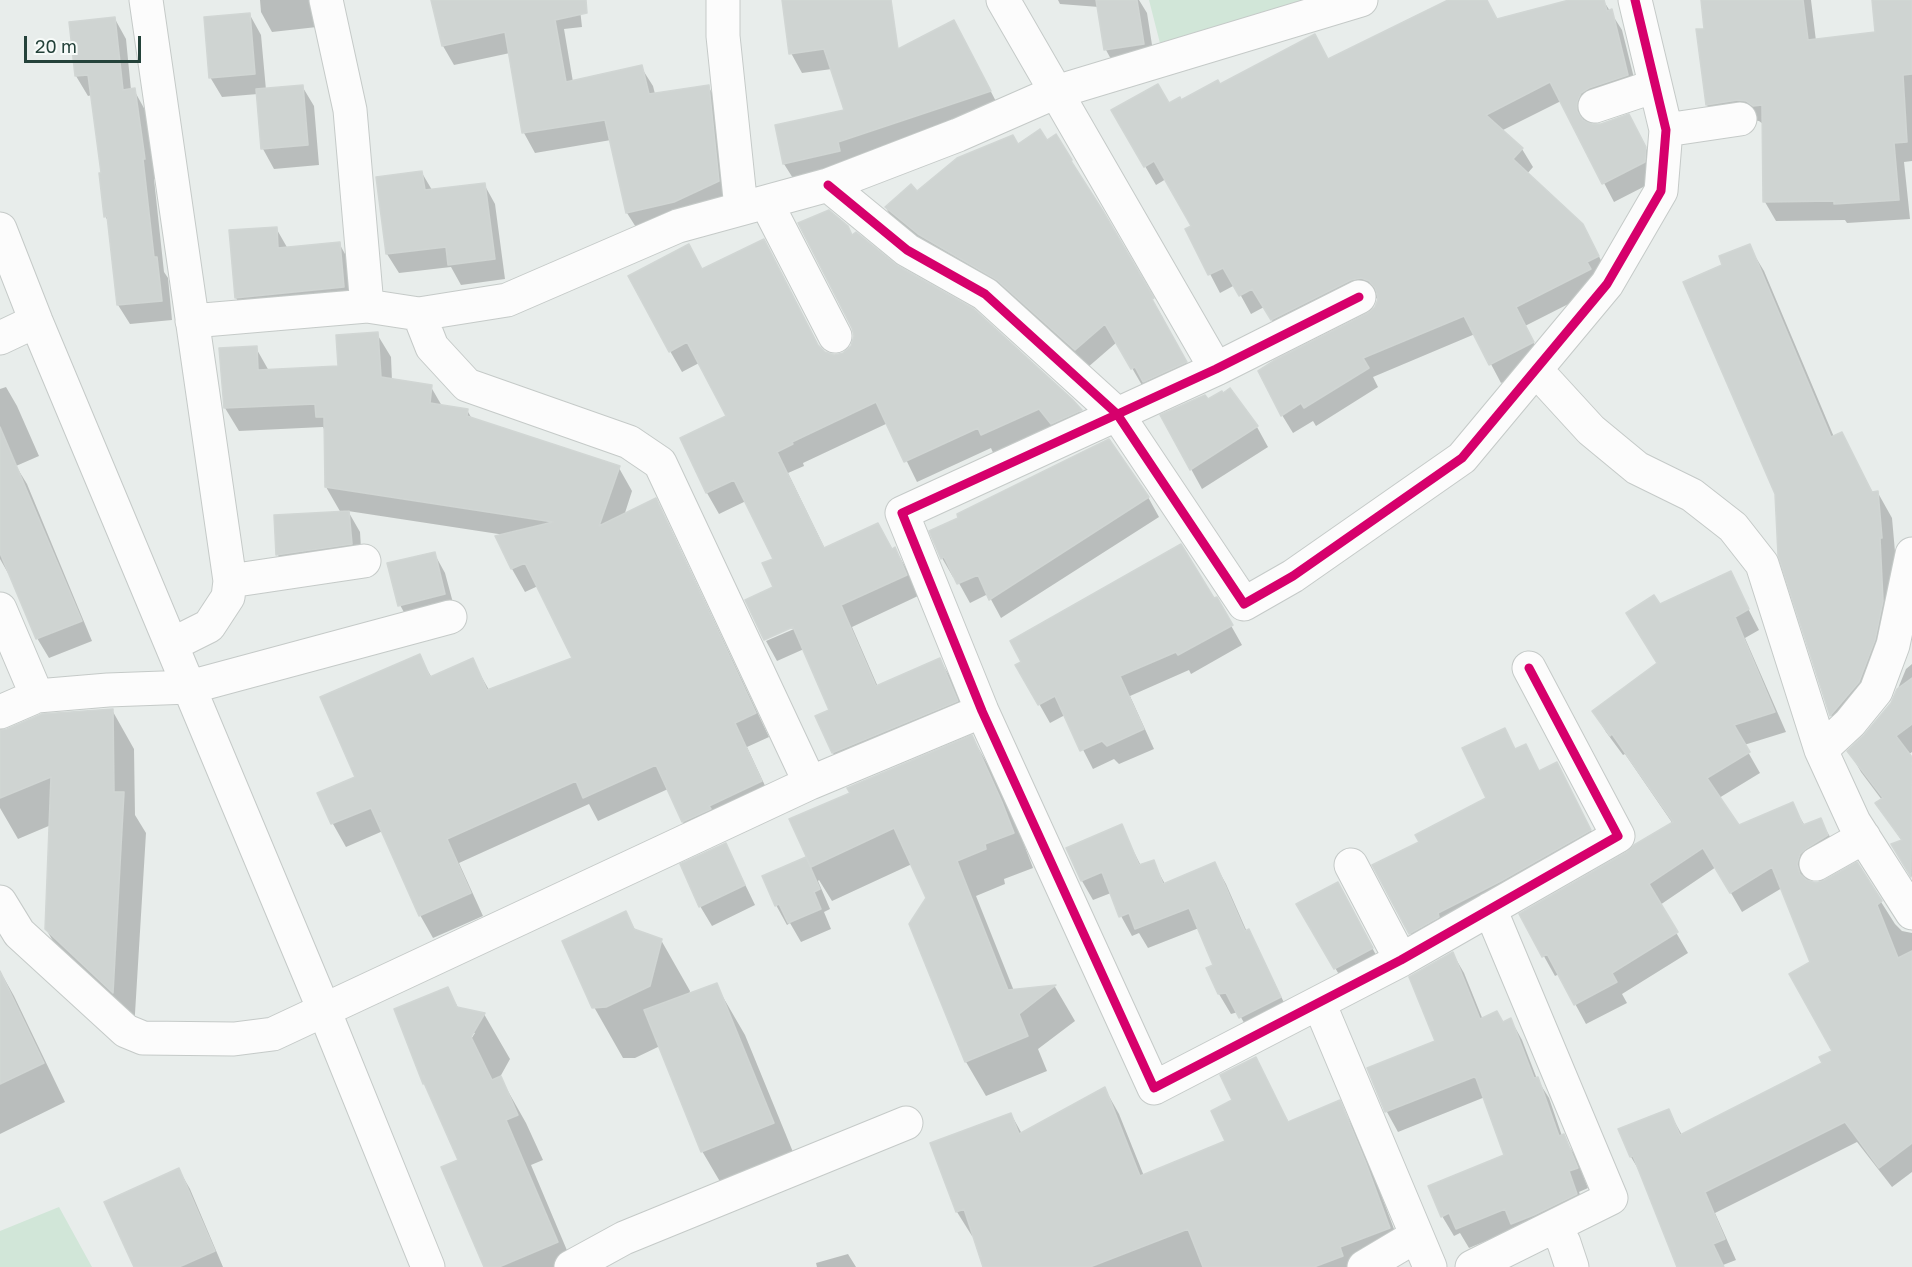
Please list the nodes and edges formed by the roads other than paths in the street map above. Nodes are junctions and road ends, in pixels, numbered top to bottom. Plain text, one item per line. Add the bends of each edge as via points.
1 (146, 0) edge
2 (326, 0) edge
3 (723, 0) edge
4 (1003, 0) edge
5 (1361, 0) edge
6 (1635, 0) edge
7 (1655, 86) junction
8 (1056, 92) junction
9 (1595, 106) dead end
10 (1740, 119) dead end
11 (1666, 130) junction
12 (828, 185) junction
13 (754, 205) junction
14 (0, 229) edge
15 (1359, 297) dead end
16 (367, 306) junction
17 (419, 314) junction
18 (36, 321) junction
19 (192, 321) junction
20 (835, 336) dead end
21 (0, 338) edge
22 (1216, 369) junction
23 (1536, 370) junction
24 (1117, 414) junction
25 (1912, 554) edge
26 (364, 561) dead end
27 (230, 581) junction
28 (0, 609) edge
29 (450, 617) dead end
30 (173, 644) junction
31 (1529, 668) dead end
32 (190, 687) junction
33 (37, 696) junction
34 (0, 711) edge
35 (982, 711) junction
36 (1821, 750) junction
37 (810, 783) junction
38 (1864, 837) junction
39 (1816, 864) dead end
40 (1351, 865) dead end
41 (0, 902) edge
42 (1490, 909) junction
43 (1912, 913) edge
44 (1401, 960) junction
45 (1319, 1003) junction
46 (324, 1010) junction
47 (906, 1123) dead end
48 (1556, 1226) junction
49 (1416, 1236) junction
50 (428, 1267) edge
51 (571, 1267) edge
52 (1364, 1267) edge
53 (1430, 1267) edge
54 (1472, 1267) edge
55 (1572, 1267) edge

1 - 19 street
2 - 16 street via 350,110
3 - 13 street via 723,36
4 - 8 street
5 - 8 street
6 - 7 street
7 - 9 street
7 - 11 street
8 - 12 street
8 - 22 street
10 - 11 street
11 - 23 street via 1661,191 1607,284
12 - 13 street
12 - 24 street via 907,250 985,294
13 - 17 street via 678,226 507,300
13 - 20 street
14 - 18 street
15 - 22 street
16 - 17 street
16 - 19 street
17 - 37 street via 432,347 467,385 629,442 660,463
18 - 21 street
18 - 30 street
19 - 27 street
22 - 24 street
23 - 24 street via 1462,458 1293,576 1244,604
23 - 36 street via 1591,430 1637,468 1692,495 1733,527 1762,564
24 - 35 street via 902,513
25 - 36 street via 1893,645 1876,691
26 - 27 street
27 - 30 street via 228,597 209,626
28 - 33 street
29 - 32 street
30 - 32 street
31 - 42 street via 1618,836
32 - 33 street
32 - 46 street
33 - 34 street
35 - 37 street
35 - 45 street via 1154,1088
36 - 38 street
37 - 46 street
38 - 39 street
38 - 43 street
40 - 44 street
41 - 46 street via 20,933 126,1031 143,1038 234,1039 273,1034
42 - 44 street
42 - 48 street via 1611,1198
44 - 45 street
45 - 49 street
46 - 50 street
47 - 51 street via 624,1238
48 - 54 street
48 - 55 street
49 - 52 street
49 - 53 street

